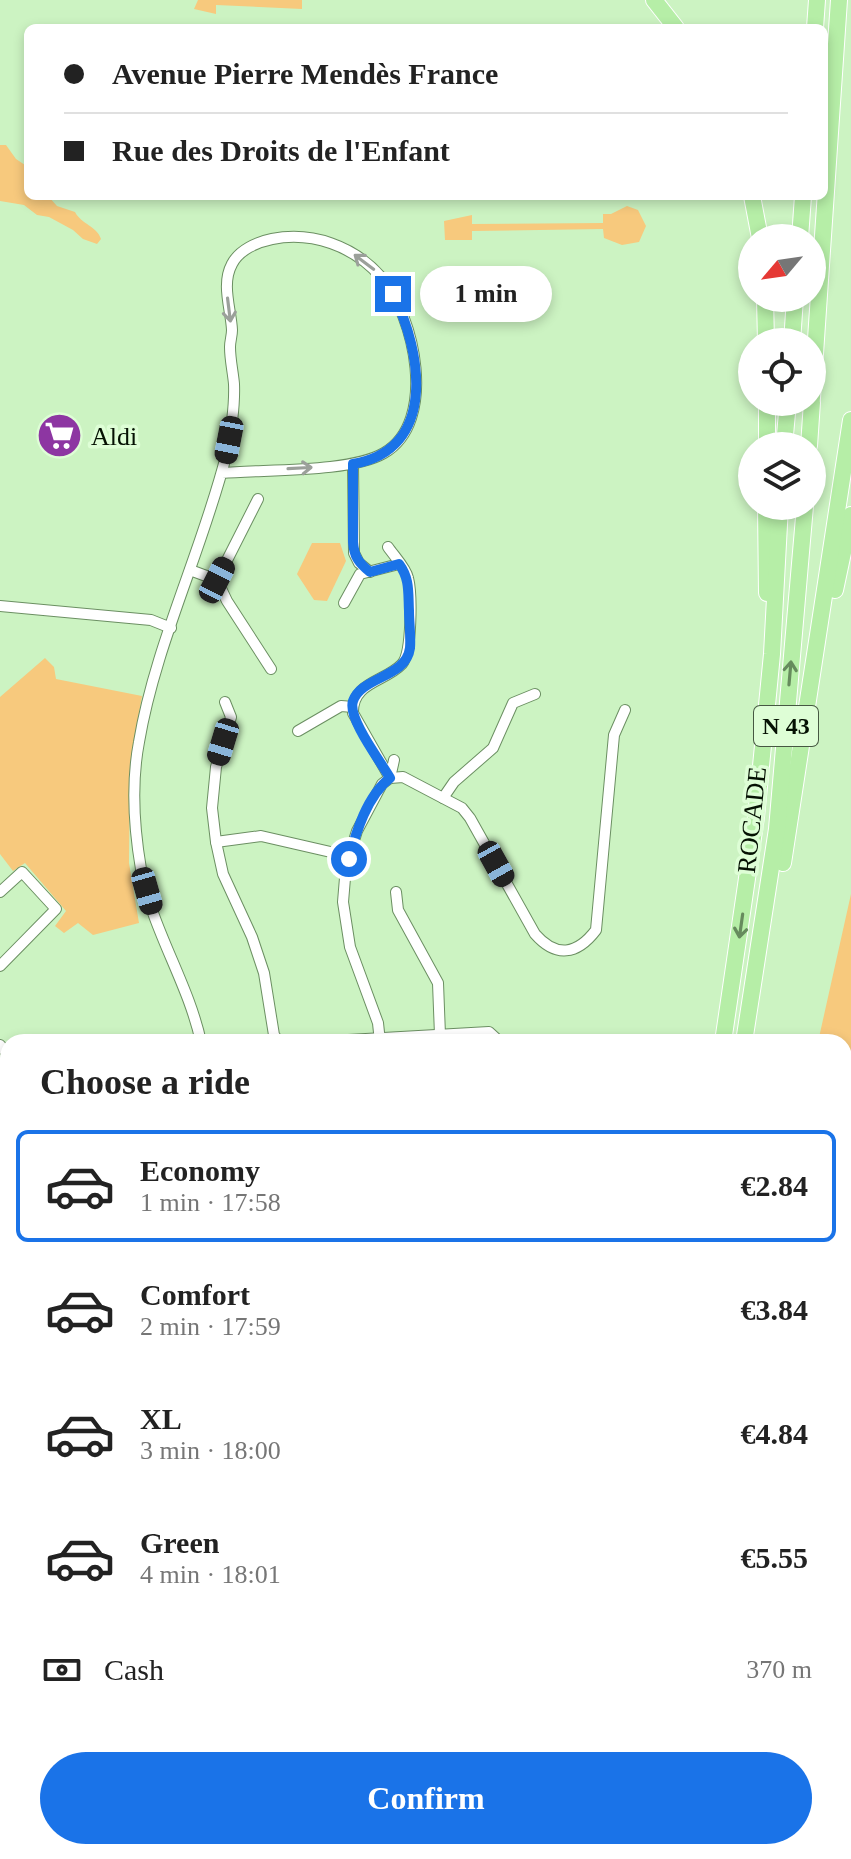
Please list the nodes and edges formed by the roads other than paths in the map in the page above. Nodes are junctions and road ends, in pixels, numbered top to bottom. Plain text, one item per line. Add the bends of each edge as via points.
1 (654, 0) edge
2 (817, 0) edge
3 (839, 0) edge
4 (673, 24) edge
5 (815, 24) edge
6 (828, 146) edge
7 (753, 200) edge
8 (803, 200) edge
9 (824, 200) edge
10 (757, 224) edge
11 (801, 224) edge
12 (816, 328) edge
13 (851, 420) edge
14 (353, 464) junction
15 (222, 473) junction
16 (258, 499) dead end
17 (851, 515) edge
18 (766, 520) edge
19 (779, 520) edge
20 (804, 520) edge
21 (388, 547) dead end
22 (399, 564) junction
23 (190, 570) junction
24 (370, 572) junction
25 (217, 580) junction
26 (344, 603) dead end
27 (0, 606) edge
28 (171, 628) junction
29 (772, 654) junction
30 (271, 669) dead end
31 (535, 694) dead end
32 (225, 702) dead end
33 (353, 707) junction
34 (625, 710) dead end
35 (298, 731) dead end
36 (394, 760) dead end
37 (798, 768) junction
38 (390, 778) junction
39 (443, 798) junction
40 (216, 842) junction
41 (349, 859) junction
42 (0, 892) edge
43 (396, 892) dead end
44 (761, 945) junction
45 (1, 963) edge
46 (734, 976) junction
47 (199, 1034) edge
48 (274, 1034) edge
49 (379, 1034) edge
50 (440, 1034) edge
51 (456, 1034) edge
52 (491, 1034) edge
53 (716, 1034) edge
54 (724, 1034) edge
55 (745, 1034) edge

1 - 4 highway
2 - 5 highway
3 - 6 highway
7 - 10 highway
8 - 11 highway
9 - 12 highway
13 - 37 highway
15 -> 14 street
14 -> 15 street via 386,452 404,435 415,408 417,380 402,312 370,265 326,240 302,236 261,242 232,262 227,294 234,382
14 - 24 street via 354,553
15 - 23 street
16 - 25 street
17 - 37 highway
18 - 29 highway, N 43
19 - 29 highway, N 43
44 -> 20 highway, ROCADE / N 43 via 777,829
21 - 22 street
22 - 24 street
22 - 33 street via 408,577 410,650 395,670 361,690
23 - 25 street
23 - 28 street
24 - 26 street via 360,574
25 - 30 street
27 - 28 street via 151,620
28 - 47 street via 138,742 135,825 141,872
29 -> 46 highway, N 43
31 - 39 street via 513,703 493,748
32 - 40 street via 231,717 216,767
33 - 35 street via 341,706
33 - 38 street
34 - 39 street via 614,735 596,930 575,948 546,946 535,934 470,818
36 - 38 street
37 - 44 highway via 777,899
38 - 39 street via 403,777
38 - 41 street via 370,804
40 - 41 street via 261,836
40 - 48 street via 223,874 264,973
41 - 49 street via 343,902 350,947
42 - 45 street via 22,872 56,909
43 - 50 street via 398,910 438,983
44 - 55 highway, ROCADE / N 43
46 - 53 highway
46 - 54 highway, N 43
51 - 52 street

